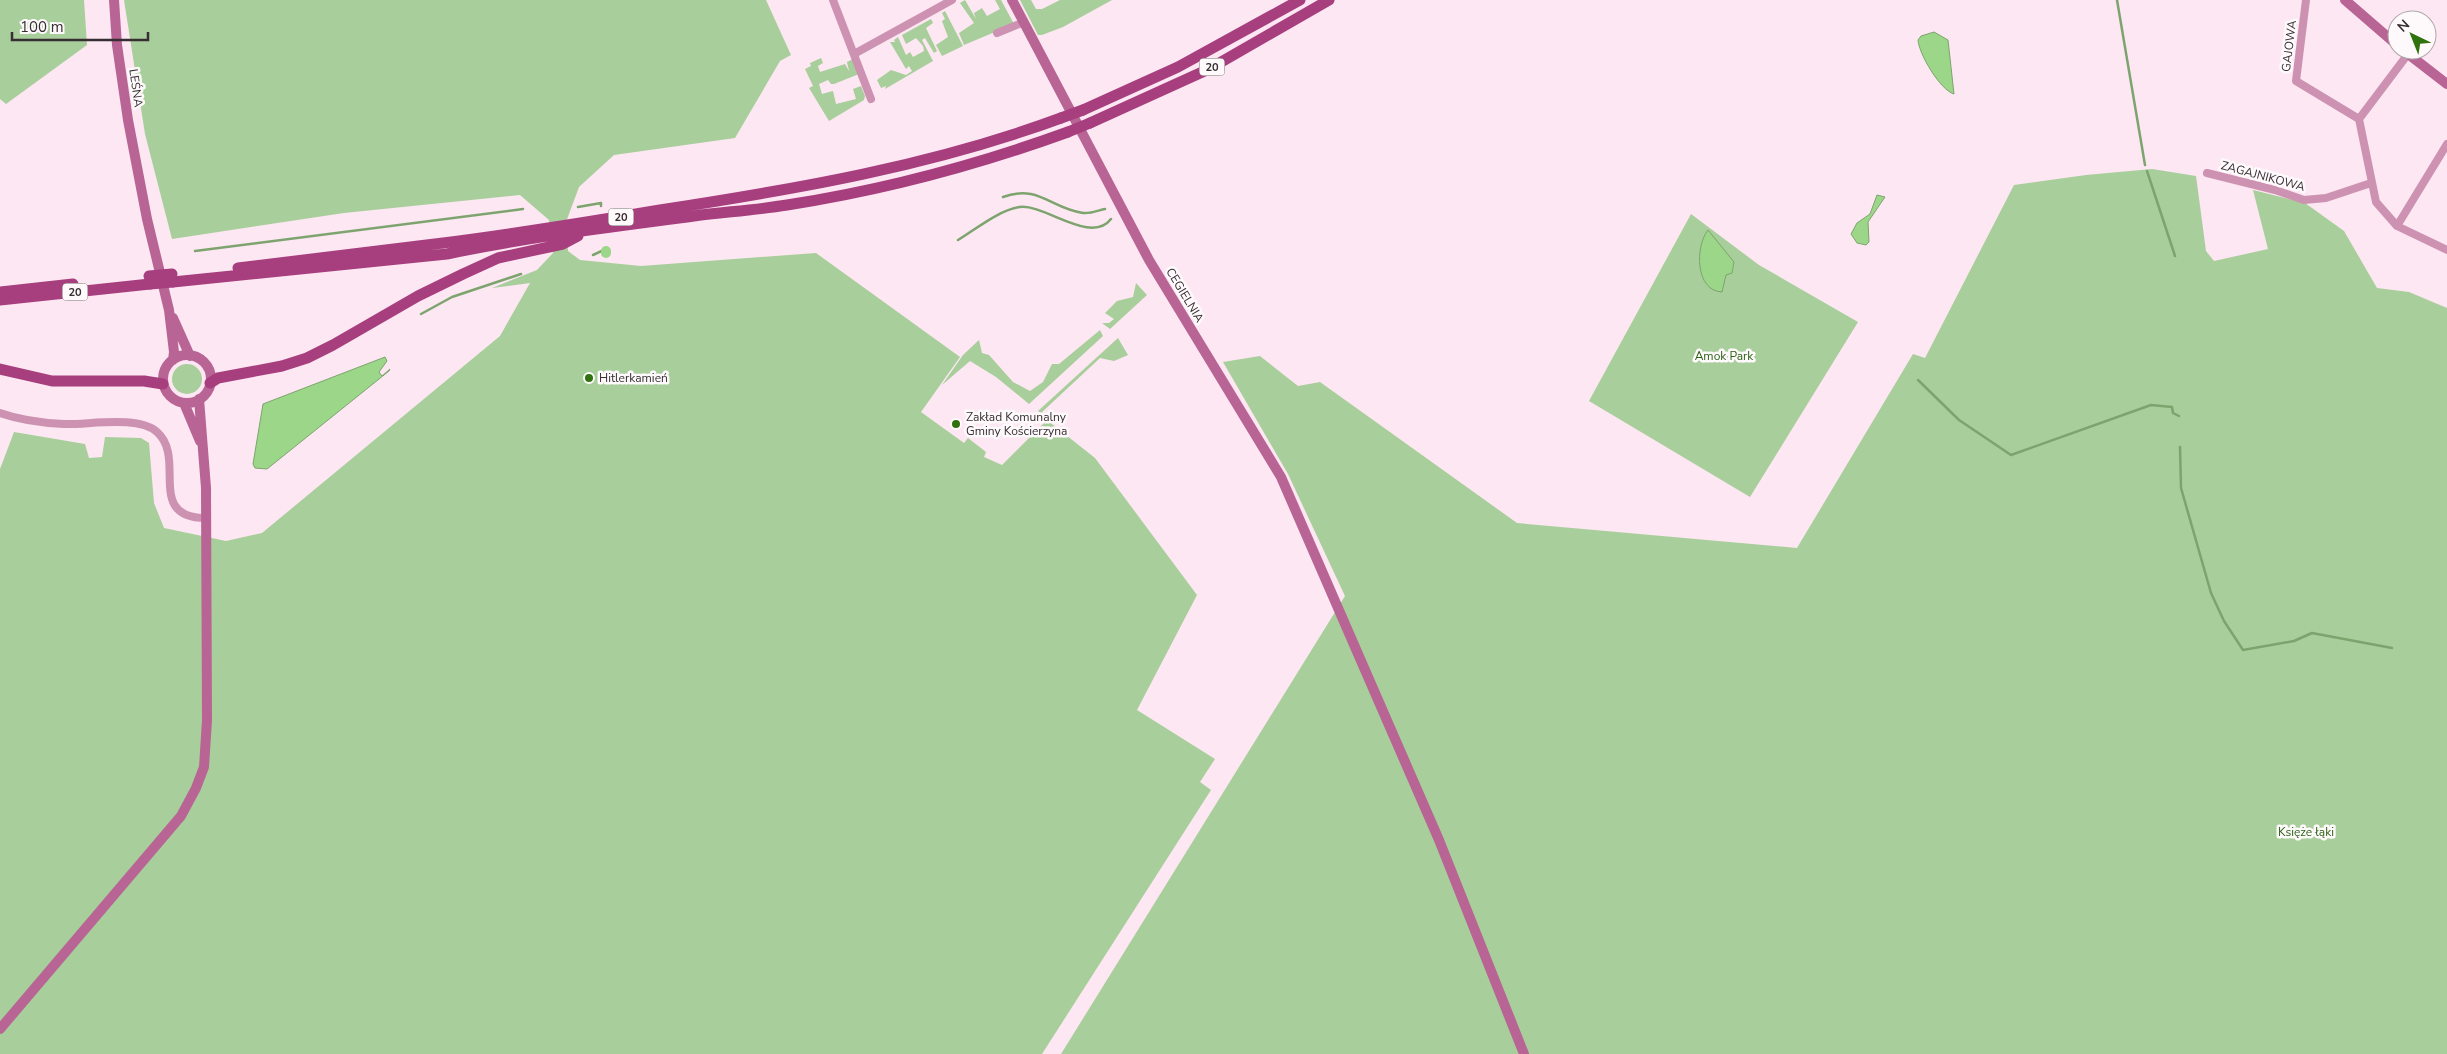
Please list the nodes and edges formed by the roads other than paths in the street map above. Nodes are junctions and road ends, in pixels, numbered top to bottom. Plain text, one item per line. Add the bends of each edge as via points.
1 (114, 0) edge
2 (833, 0) edge
3 (952, 0) edge
4 (1012, 0) edge
5 (1300, 0) edge
6 (1329, 0) edge
7 (2306, 0) edge
8 (2345, 0) edge
9 (1024, 22) junction
10 (997, 33) dead end
11 (2387, 36) edge
12 (854, 54) junction
13 (2400, 60) edge
14 (2416, 60) edge
15 (2447, 84) edge
16 (871, 99) dead end
17 (2358, 119) junction
18 (2447, 144) edge
19 (2207, 173) dead end
20 (2372, 183) junction
21 (2397, 226) junction
22 (586, 232) junction
23 (2447, 250) edge
24 (173, 278) junction
25 (150, 280) junction
26 (0, 292) edge
27 (0, 300) edge
28 (169, 310) junction
29 (190, 356) junction
30 (173, 360) junction
31 (0, 369) edge
32 (210, 383) junction
33 (163, 384) junction
34 (199, 399) junction
35 (184, 403) junction
36 (0, 413) edge
37 (202, 447) junction
38 (206, 518) junction
39 (0, 1029) edge
40 (1524, 1054) edge

1 - 28 street, LEŚNA via 117,44 138,179
2 - 12 street
3 - 12 street
4 - 9 street, CEGIELNIA
5 - 24 main road, 20, bridge via 1178,68 1083,110 966,150 896,168 792,190 600,221
6 - 22 main road, 20, bridge via 1209,69 1090,123 956,169 785,206
7 - 17 street, GAJOWA via 2296,81
8 - 11 street
9 - 10 street
9 - 40 street, CEGIELNIA via 1149,260 1281,477 1439,840
12 - 16 street
13 - 17 street
14 - 15 street
17 - 20 street
18 - 21 street
19 - 20 street, ZAGAJNIKOWA via 2304,200 2326,198
20 - 21 street via 2376,202
21 - 23 street
22 - 24 main road, 20 via 448,254
22 - 32 main road via 563,244 519,252 463,274 307,358 274,368 218,378
24 - 25 main road, 20, bridge
25 - 26 main road, 20
25 - 27 main road, 20
28 - 29 street
28 - 30 street
29 - 30 street
29 - 32 street via 206,366
30 - 33 street via 165,369
31 - 33 main road via 52,381
32 - 34 street
33 - 35 street via 170,396
34 - 35 street
34 - 37 street
35 - 37 street
36 - 38 street via 64,424 139,424 156,431 168,449 170,491 175,506 186,516
37 - 38 street
38 - 39 street via 207,720 204,767 196,788 181,816

